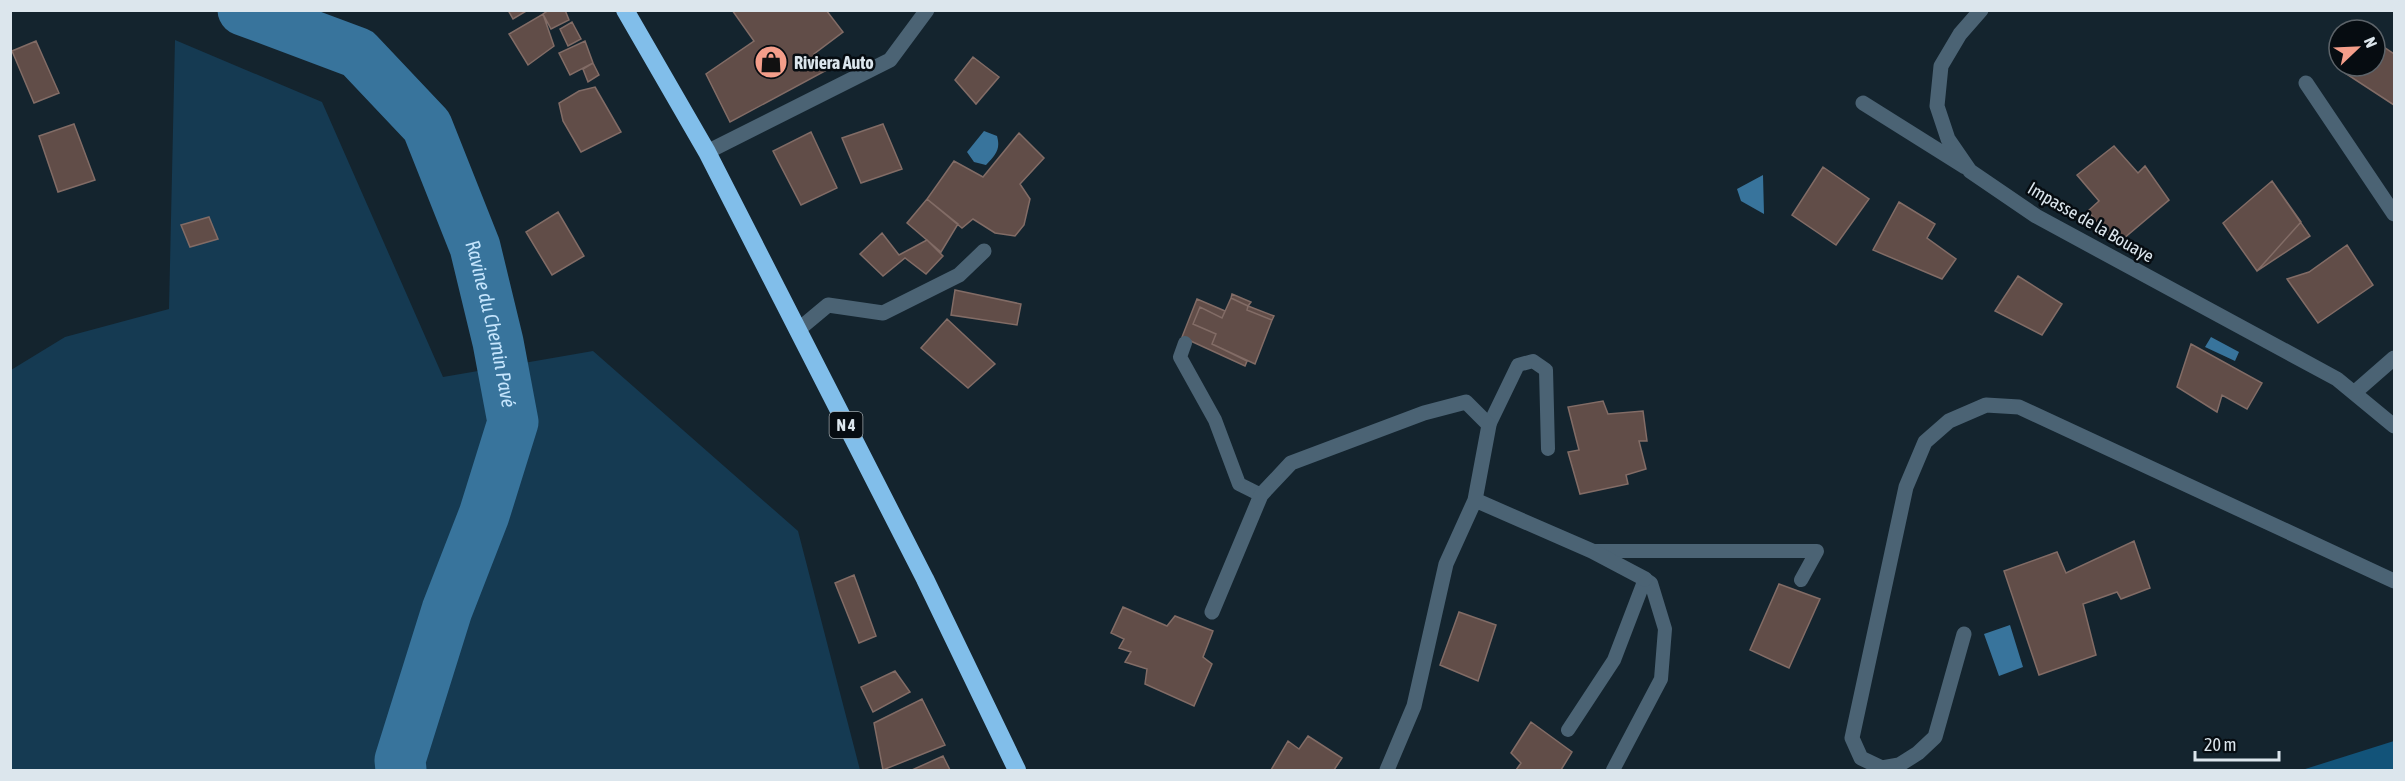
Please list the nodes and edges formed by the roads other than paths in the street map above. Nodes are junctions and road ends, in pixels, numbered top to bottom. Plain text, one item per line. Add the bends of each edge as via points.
1 (625, 10) edge
2 (633, 10) edge
3 (927, 10) edge
4 (1981, 10) edge
5 (2306, 83) dead end
6 (666, 84) junction
7 (1863, 103) dead end
8 (707, 152) junction
9 (1975, 174) junction
10 (2394, 214) edge
11 (984, 251) dead end
12 (798, 330) junction
13 (1185, 343) dead end
14 (2394, 358) edge
15 (2354, 393) junction
16 (1489, 425) junction
17 (2394, 426) edge
18 (1548, 449) dead end
19 (1261, 495) junction
20 (1475, 501) junction
21 (1592, 551) junction
22 (1645, 579) junction
23 (1801, 580) dead end
24 (2394, 581) edge
25 (1212, 612) dead end
26 (1964, 634) dead end
27 (1569, 730) dead end
28 (1017, 771) edge
29 (1387, 771) edge
30 (1612, 771) edge

1 - 6 highway, N 4
2 - 6 highway, N 4
3 - 8 street via 890,60
4 - 9 street, Impasse de la Bouaye via 1960,34 1941,66 1937,106 1948,139
5 - 10 street
6 - 8 highway, N 4
7 - 9 street
8 - 12 highway, N 4
9 - 15 street, Impasse de la Bouaye via 2036,216 2337,379
11 - 12 street via 959,275 883,313 828,305
12 - 28 highway, N 4
13 - 19 lane via 1180,357 1215,420 1239,484
14 - 15 street
15 - 17 street, Impasse de la Bouaye
16 - 18 lane via 1518,365 1533,361 1546,370
16 - 19 street via 1466,402 1424,413 1291,463
16 - 20 street
19 - 25 street
20 - 21 street
20 - 29 street via 1446,564 1414,706
21 - 22 street
21 - 23 lane via 1817,551
22 - 27 lane via 1614,660
22 - 30 lane via 1651,583 1665,629 1661,679
24 - 26 street via 2019,407 1986,405 1949,421 1925,442 1906,487 1852,738 1861,758 1882,768 1899,765 1935,737

